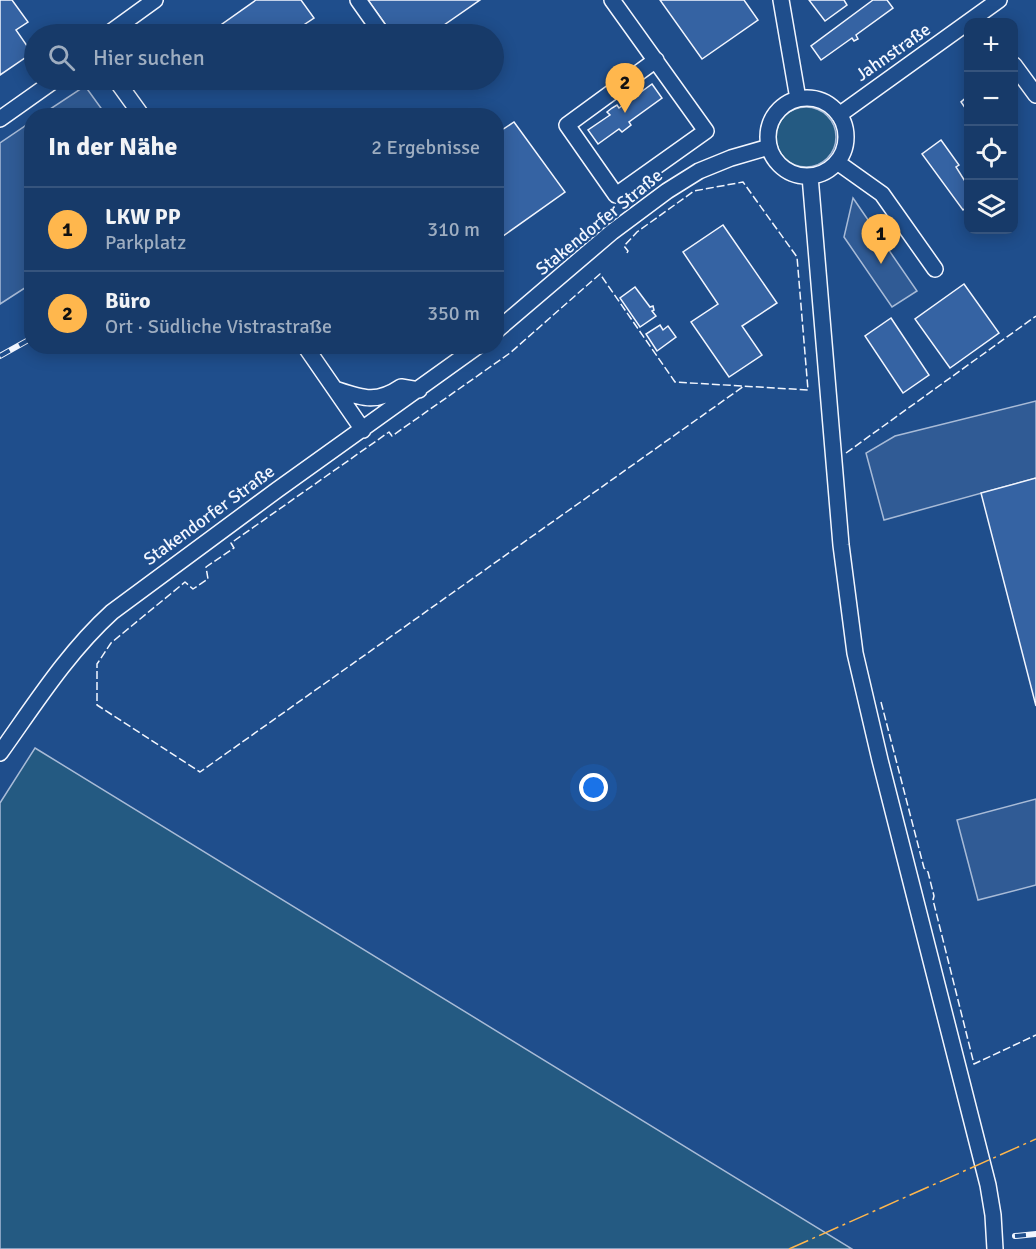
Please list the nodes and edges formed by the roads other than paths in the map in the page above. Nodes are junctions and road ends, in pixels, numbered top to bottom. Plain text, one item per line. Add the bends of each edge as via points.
1 (155, 0) edge
2 (358, 0) edge
3 (612, 0) edge
4 (782, 0) edge
5 (999, 0) edge
6 (980, 18) edge
7 (122, 24) edge
8 (375, 24) edge
9 (964, 29) edge
10 (656, 60) junction
11 (1018, 70) edge
12 (41, 90) edge
13 (123, 90) edge
14 (1036, 95) edge
15 (798, 99) junction
16 (136, 108) edge
17 (839, 115) junction
18 (0, 119) edge
19 (769, 147) junction
20 (837, 162) junction
21 (810, 176) junction
22 (935, 269) dead end
23 (504, 324) edge
24 (311, 354) edge
25 (467, 354) edge
26 (335, 389) junction
27 (419, 390) junction
28 (363, 430) junction
29 (0, 753) edge
30 (995, 1249) edge

1 - 7 street
2 - 8 street
3 - 10 street
4 - 15 street
5 - 6 street, Jahnstraße
9 - 17 street, Jahnstraße
10 - 10 street via 706,131 616,195 567,125
11 - 14 street
12 - 18 street
13 - 16 street
15 - 17 street via 821,101
15 - 19 street via 775,114 769,127
17 - 20 street via 846,138
19 - 21 street via 781,167
19 - 23 street, Stakendorfer Straße via 706,168 667,191 612,232
20 - 21 street via 825,172
20 - 22 street via 882,194
21 - 30 street via 841,546 852,632 880,760 988,1185
24 - 26 street
25 - 27 street, Stakendorfer Straße
26 - 27 street via 377,399 401,387
26 - 28 street
27 - 28 street, Stakendorfer Straße
28 - 29 street, Stakendorfer Straße via 112,612 69,657

